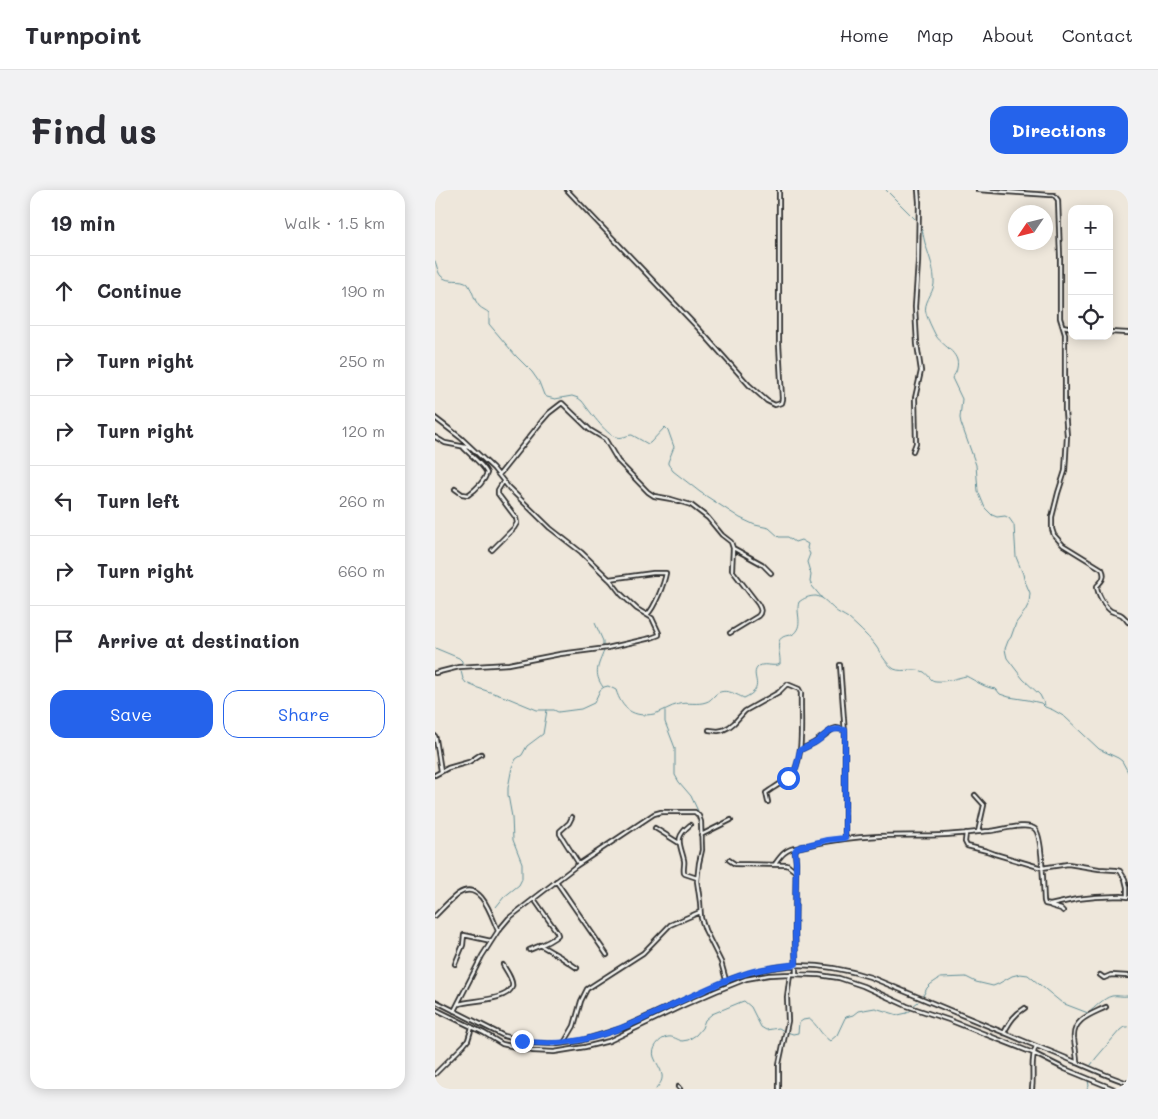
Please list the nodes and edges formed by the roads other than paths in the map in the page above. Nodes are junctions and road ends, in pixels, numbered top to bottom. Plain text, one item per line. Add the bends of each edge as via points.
1 (567, 190) edge
2 (779, 190) edge
3 (918, 190) edge
4 (978, 190) edge
5 (1020, 192) edge
6 (1063, 326) junction
7 (1068, 327) edge
8 (1113, 332) edge
9 (1128, 333) edge
10 (435, 418) edge
11 (435, 436) edge
12 (463, 447) junction
13 (471, 448) junction
14 (913, 451) dead end
15 (499, 475) junction
16 (503, 482) junction
17 (455, 489) dead end
18 (733, 548) junction
19 (492, 550) dead end
20 (771, 573) dead end
21 (609, 580) junction
22 (647, 615) junction
23 (1128, 622) edge
24 (730, 633) dead end
25 (841, 665) dead end
26 (435, 673) edge
27 (709, 730) dead end
28 (845, 730) junction
29 (435, 736) edge
30 (800, 750) junction
31 (481, 754) dead end
32 (441, 772) junction
33 (435, 775) edge
34 (975, 795) dead end
35 (768, 802) dead end
36 (572, 817) dead end
37 (731, 820) dead end
38 (690, 825) dead end
39 (655, 828) dead end
40 (978, 832) junction
41 (966, 833) junction
42 (701, 836) junction
43 (845, 838) junction
44 (679, 843) junction
45 (797, 848) junction
46 (729, 860) dead end
47 (579, 864) junction
48 (774, 865) junction
49 (1043, 868) junction
50 (796, 872) junction
51 (697, 878) junction
52 (556, 881) junction
53 (1128, 897) edge
54 (534, 899) junction
55 (1050, 905) junction
56 (701, 912) junction
57 (1063, 912) dead end
58 (435, 916) edge
59 (497, 931) junction
60 (491, 942) junction
61 (540, 945) junction
62 (529, 950) dead end
63 (607, 955) dead end
64 (455, 964) dead end
65 (796, 964) junction
66 (503, 965) dead end
67 (577, 968) dead end
68 (790, 974) junction
69 (795, 974) junction
70 (1100, 975) dead end
71 (1128, 976) edge
72 (726, 980) junction
73 (435, 1000) edge
74 (458, 1004) junction
75 (1106, 1007) dead end
76 (1025, 1008) dead end
77 (435, 1009) edge
78 (454, 1011) junction
79 (473, 1027) junction
80 (1004, 1033) junction
81 (564, 1044) junction
82 (1036, 1046) junction
83 (1033, 1053) junction
84 (1077, 1063) junction
85 (435, 1074) edge
86 (1128, 1083) edge
87 (779, 1089) edge
88 (1032, 1089) edge
89 (1114, 1089) edge

1 - 2 street via 749,384 775,405 782,399
3 - 14 street via 915,307 921,371 915,398 916,443
4 - 5 street
5 - 6 street via 1055,195 1058,200
6 - 7 street
6 - 23 street via 1067,436 1065,471 1052,529 1063,545 1102,570 1104,578 1097,586 1098,593 1109,609 1120,613
8 - 9 street
10 - 13 street
11 - 12 street via 445,443
12 - 13 street
12 - 17 street via 487,474 468,495
13 - 15 street
15 - 16 street
15 - 18 street via 542,421 562,403 605,440 618,462 648,492 691,505 731,542
16 - 19 street via 498,494 517,523
16 - 21 street
18 - 20 street
18 - 24 street via 732,570 761,612
21 - 22 street via 637,610
21 - 22 street via 666,573
22 - 26 street via 653,620 659,635 597,650 509,664 459,667
25 - 28 street
27 - 30 street via 729,727 745,711 789,684 801,693
28 - 30 street via 833,729
28 - 43 street
29 - 32 street
30 - 35 street via 796,768 766,794
31 - 32 street
32 - 33 street
34 - 40 street via 984,805
36 - 47 street via 560,834
37 - 42 street
38 - 44 street via 682,833
39 - 44 street
40 - 41 street
40 - 49 street via 1022,826 1035,828 1040,838
41 - 43 street
41 - 49 street via 967,846
42 - 47 street via 700,818 695,812 661,812
42 - 51 street
43 - 45 street
44 - 51 street via 684,860 683,872
45 - 48 street via 782,854
45 - 50 street
46 - 48 street via 735,864
47 - 52 street
48 - 50 street via 787,865
49 - 53 street via 1068,864 1120,871
49 - 55 street via 1044,901
50 - 65 street
51 - 56 street
52 - 54 street
52 - 63 street
53 - 55 street via 1096,896
54 - 59 street
54 - 61 street via 558,933 557,937
55 - 57 street via 1061,908
56 - 72 street
56 - 81 street via 670,925 643,953 587,989
58 - 59 street via 457,895 469,890 486,903
59 - 60 street
60 - 64 street via 464,936
60 - 74 street
61 - 62 street
61 - 67 street
65 - 69 street
65 - 72 street via 756,970
65 - 80 street via 828,966 856,973
66 - 74 street via 511,983 509,990 489,999
68 - 69 street
68 - 79 street via 746,979 615,1039 565,1051 542,1052 509,1046
68 - 87 street
69 - 83 street via 834,977 851,982
70 - 71 street via 1104,978
72 - 81 street via 622,1028
73 - 78 street
74 - 78 street
75 - 84 street via 1077,1024 1073,1037
76 - 80 street via 1015,1015
77 - 79 street
78 - 81 street via 510,1038 531,1043
79 - 85 street via 464,1045
80 - 82 street
82 - 83 street
82 - 84 street
83 - 88 street
83 - 89 street
84 - 86 street

